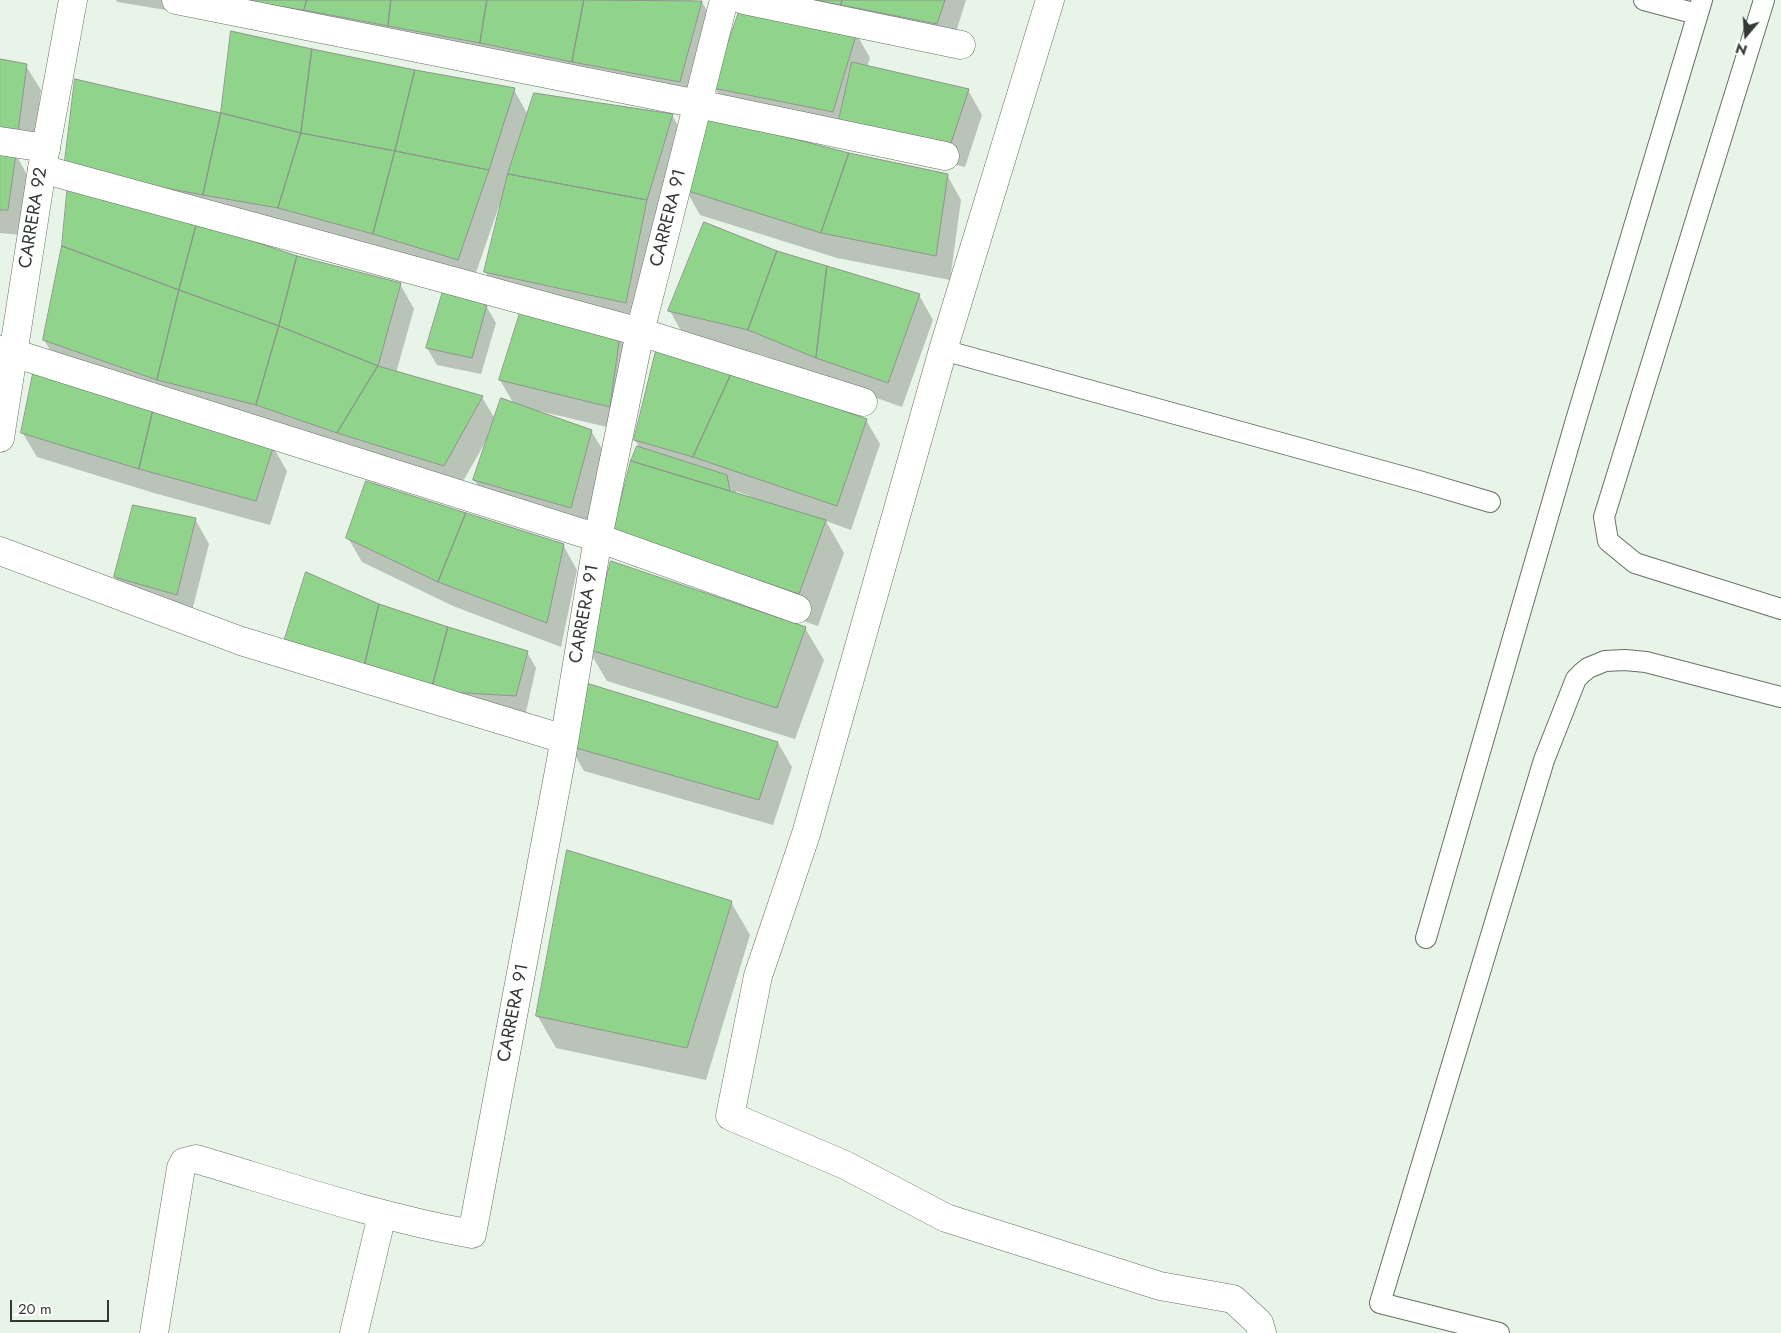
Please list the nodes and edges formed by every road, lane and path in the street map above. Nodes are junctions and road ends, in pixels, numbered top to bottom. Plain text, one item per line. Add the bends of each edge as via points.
1 (73, 0) edge
2 (176, 0) edge
3 (724, 0) edge
4 (744, 0) edge
5 (1050, 0) edge
6 (1644, 0) edge
7 (1764, 0) edge
8 (1699, 7) edge
9 (961, 45) dead end
10 (698, 104) junction
11 (0, 141) edge
12 (945, 156) dead end
13 (44, 158) junction
14 (640, 332) junction
15 (943, 350) junction
16 (6, 351) edge
17 (863, 402) dead end
18 (0, 438) edge
19 (1490, 502) dead end
20 (598, 538) junction
21 (0, 551) edge
22 (798, 609) dead end
23 (1781, 609) edge
24 (1781, 697) edge
25 (564, 739) junction
26 (1426, 938) dead end
27 (382, 1215) junction
28 (154, 1333) edge
29 (354, 1333) edge
30 (1262, 1333) edge
31 (1499, 1333) edge

1 - 13 street, CARRERA 92
2 - 10 street
3 - 10 street, CARRERA 91
4 - 9 street
5 - 15 street
6 - 8 lane
7 - 23 lane via 1604,517 1608,541 1635,563
8 - 26 lane
10 - 12 street
10 - 14 street, CARRERA 91
11 - 13 street
13 - 14 street
13 - 16 street, CARRERA 92
14 - 17 street
14 - 20 street, CARRERA 91
15 - 19 lane
15 - 30 street via 806,834 758,976 730,1116 845,1165 946,1218 1160,1286 1232,1299 1259,1323
16 - 18 street, CARRERA 92
16 - 20 street
20 - 22 street
20 - 25 street, CARRERA 91
21 - 25 street via 241,641
24 - 31 lane via 1646,662 1625,660 1605,661 1588,668 1576,679 1544,760 1380,1303
25 - 27 street, CARRERA 91 via 472,1234
27 - 28 street via 196,1159 184,1162
27 - 29 street

